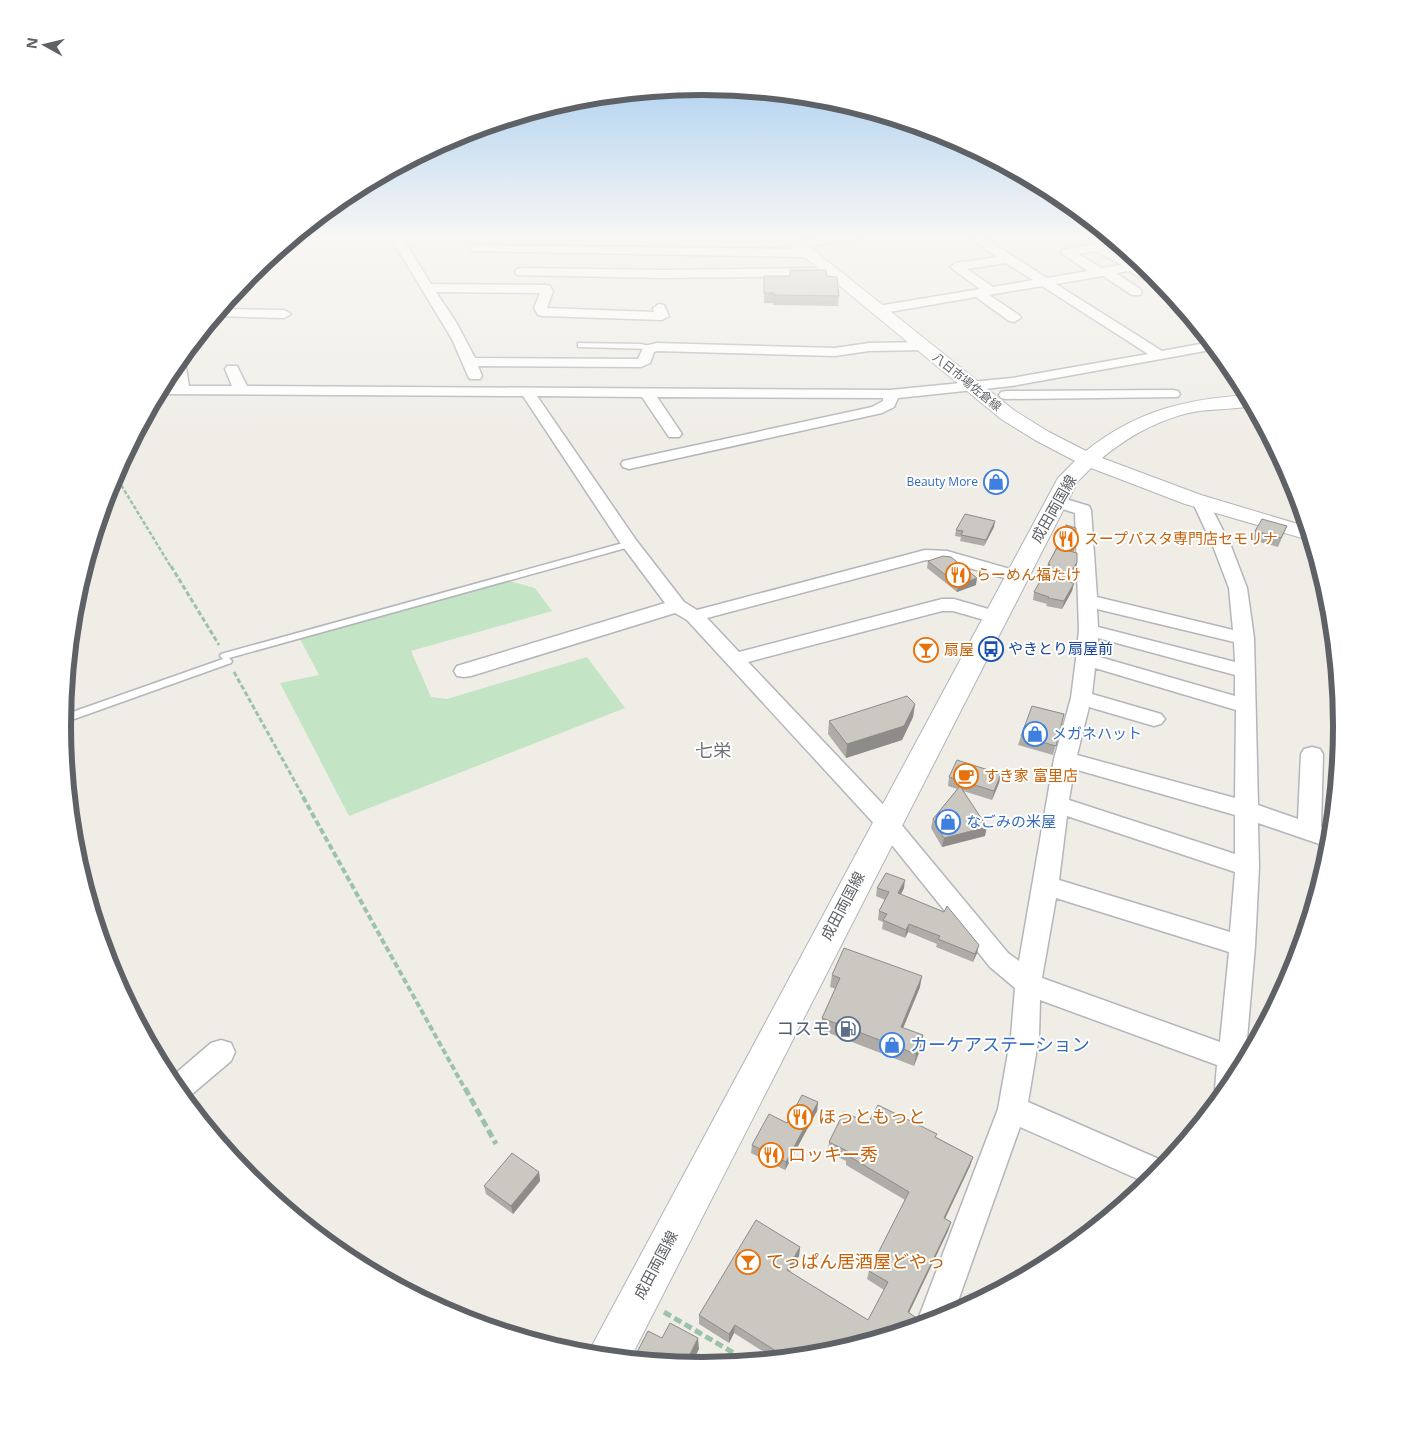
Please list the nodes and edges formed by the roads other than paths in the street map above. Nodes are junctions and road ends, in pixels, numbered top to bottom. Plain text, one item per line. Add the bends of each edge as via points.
1 (437, 303) edge
2 (542, 303) edge
3 (869, 303) edge
4 (920, 303) edge
5 (996, 303) edge
6 (1077, 303) edge
7 (659, 308) dead end
8 (878, 310) junction
9 (225, 313) edge
10 (284, 314) dead end
11 (1014, 318) dead end
12 (581, 346) dead end
13 (923, 346) junction
14 (650, 347) junction
15 (1207, 348) edge
16 (1162, 356) junction
17 (471, 362) junction
18 (232, 369) dead end
19 (180, 373) edge
20 (973, 386) junction
21 (169, 390) edge
22 (183, 390) junction
23 (241, 390) junction
24 (480, 392) junction
25 (527, 392) junction
26 (646, 392) junction
27 (890, 394) junction
28 (1173, 394) dead end
29 (994, 395) dead end
30 (1243, 402) edge
31 (674, 434) dead end
32 (1086, 460) junction
33 (628, 464) dead end
34 (1056, 501) junction
35 (1200, 502) junction
36 (1303, 533) edge
37 (630, 544) junction
38 (1018, 577) junction
39 (1088, 601) junction
40 (677, 606) junction
41 (694, 616) junction
42 (995, 617) junction
43 (1089, 630) junction
44 (1244, 638) junction
45 (736, 659) junction
46 (1086, 659) junction
47 (464, 671) dead end
48 (1245, 671) junction
49 (1081, 698) junction
50 (1246, 706) junction
51 (71, 716) edge
52 (1154, 719) dead end
53 (1312, 754) dead end
54 (1065, 759) junction
55 (1057, 804) junction
56 (1247, 810) junction
57 (887, 823) junction
58 (1309, 831) junction
59 (1324, 836) edge
60 (1247, 867) junction
61 (1046, 885) junction
62 (1242, 946) junction
63 (1028, 984) junction
64 (221, 1052) dead end
65 (1231, 1058) junction
66 (1230, 1072) edge
67 (183, 1085) edge
68 (1012, 1109) junction
69 (1151, 1171) edge
70 (938, 1312) edge
71 (611, 1351) edge

1 - 17 street
2 - 7 street via 540,308 543,312 662,316
3 - 8 main road, 八日市場佐倉線
4 - 8 street
5 - 11 street
6 - 16 street
8 - 13 main road, 八日市場佐倉線
9 - 10 street
12 - 14 lane
13 - 14 street via 869,347 835,352
13 - 20 main road, 八日市場佐倉線
14 - 17 street via 645,360 640,363
15 - 16 street
16 - 20 street via 1024,382
17 - 24 street
18 - 23 street
19 - 22 street
20 - 27 street
20 - 32 main road, 八日市場佐倉線 via 1029,430
21 - 22 street
22 - 23 street
23 - 24 street
24 - 25 street
25 - 26 street
25 - 37 street
26 - 27 street
26 - 31 street
27 - 33 street via 892,400 889,404 877,410
28 - 29 street
30 - 32 main road, 成田両国線 via 1190,406 1156,416 1125,431
32 - 34 main road, 成田両国線 via 1069,478
32 - 35 main road, 成田両国線
34 - 38 main road, 成田両国線
34 - 39 street via 1083,510
35 - 36 main road, 成田両国線
35 - 44 street via 1238,588
37 - 40 street
37 - 51 lane via 226,658
38 - 41 street via 946,556 926,554
38 - 42 main road, 成田両国線
39 - 43 street
39 - 44 street
40 - 41 street
40 - 47 street
41 - 45 street
42 - 45 street via 954,605 942,605
42 - 57 main road, 成田両国線
43 - 46 street
43 - 48 street
44 - 48 street
45 - 57 street
46 - 49 street
46 - 50 street
48 - 50 street
49 - 52 street
49 - 54 street
50 - 56 street
53 - 58 street
54 - 55 street
54 - 56 street
55 - 60 street
55 - 61 street
56 - 58 street
56 - 60 street
57 - 63 street via 999,960
57 - 71 main road, 成田両国線
58 - 59 street
60 - 62 street
61 - 62 street
61 - 63 street
62 - 65 street
63 - 65 street
63 - 68 street via 1025,1036
64 - 67 street
65 - 66 street
68 - 69 street
68 - 70 street

